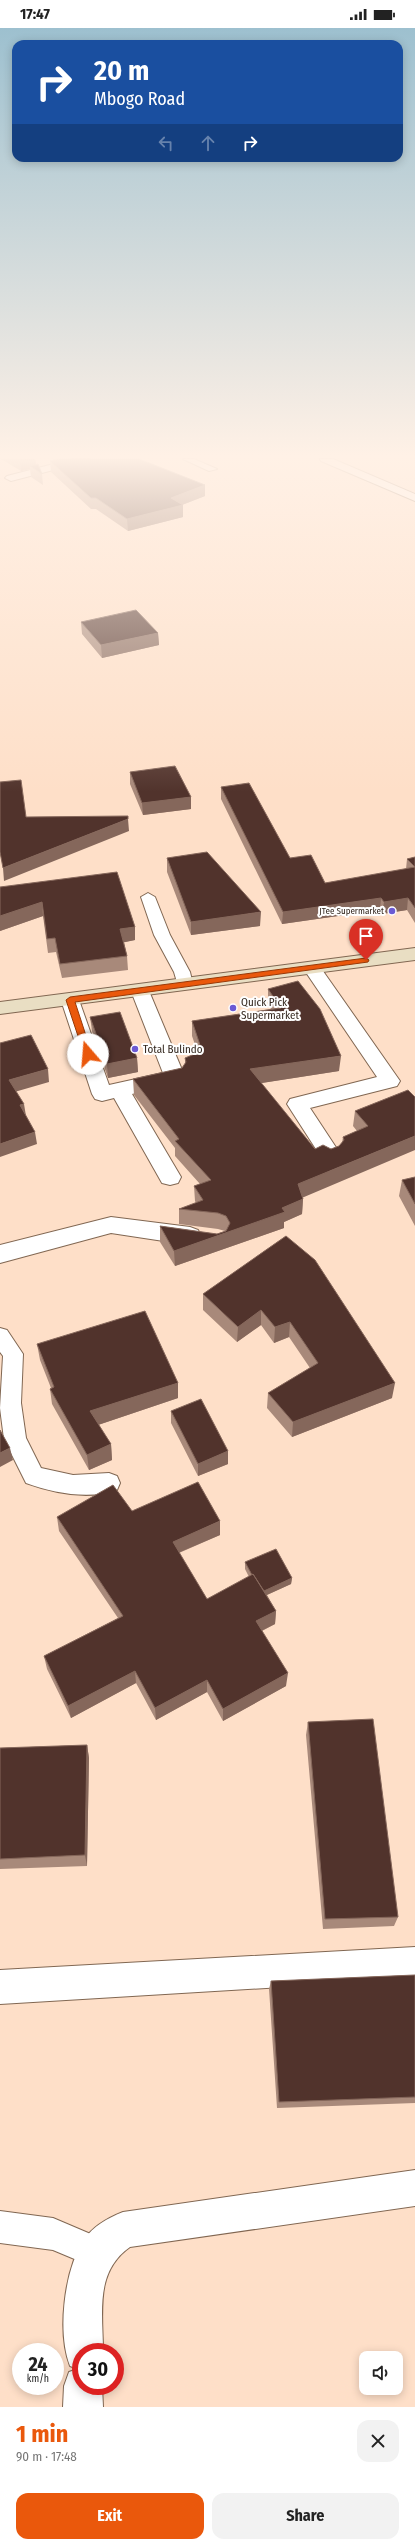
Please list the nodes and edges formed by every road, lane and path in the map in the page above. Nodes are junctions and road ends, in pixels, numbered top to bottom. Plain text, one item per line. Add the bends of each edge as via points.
1 (148, 897) dead end
2 (415, 954) edge
3 (312, 968) junction
4 (185, 985) junction
5 (140, 991) junction
6 (70, 1000) junction
7 (0, 1008) edge
8 (120, 1090) junction
9 (330, 1155) edge
10 (170, 1177) dead end
11 (209, 1238) edge
12 (0, 1254) edge
13 (0, 1336) edge
14 (109, 1483) dead end
15 (415, 1963) edge
16 (0, 1987) edge
17 (415, 2188) edge
18 (0, 2227) edge
19 (96, 2252) junction
20 (84, 2343) edge
21 (83, 2395) edge
22 (83, 2407) edge

1 - 4 lane via 162,935 182,972
2 - 3 main road
3 - 4 main road
3 - 9 street via 390,1081 297,1104
4 - 5 main road
5 - 6 main road
5 - 8 street via 175,1077
6 - 7 main road
6 - 8 street via 102,1094
8 - 10 street
11 - 12 street via 111,1225
13 - 14 lane via 13,1354 10,1403 15,1439 34,1476 73,1485
15 - 16 street
17 - 19 street via 124,2230 110,2237
18 - 19 lane via 53,2234
19 - 20 street via 86,2278
21 - 22 street

